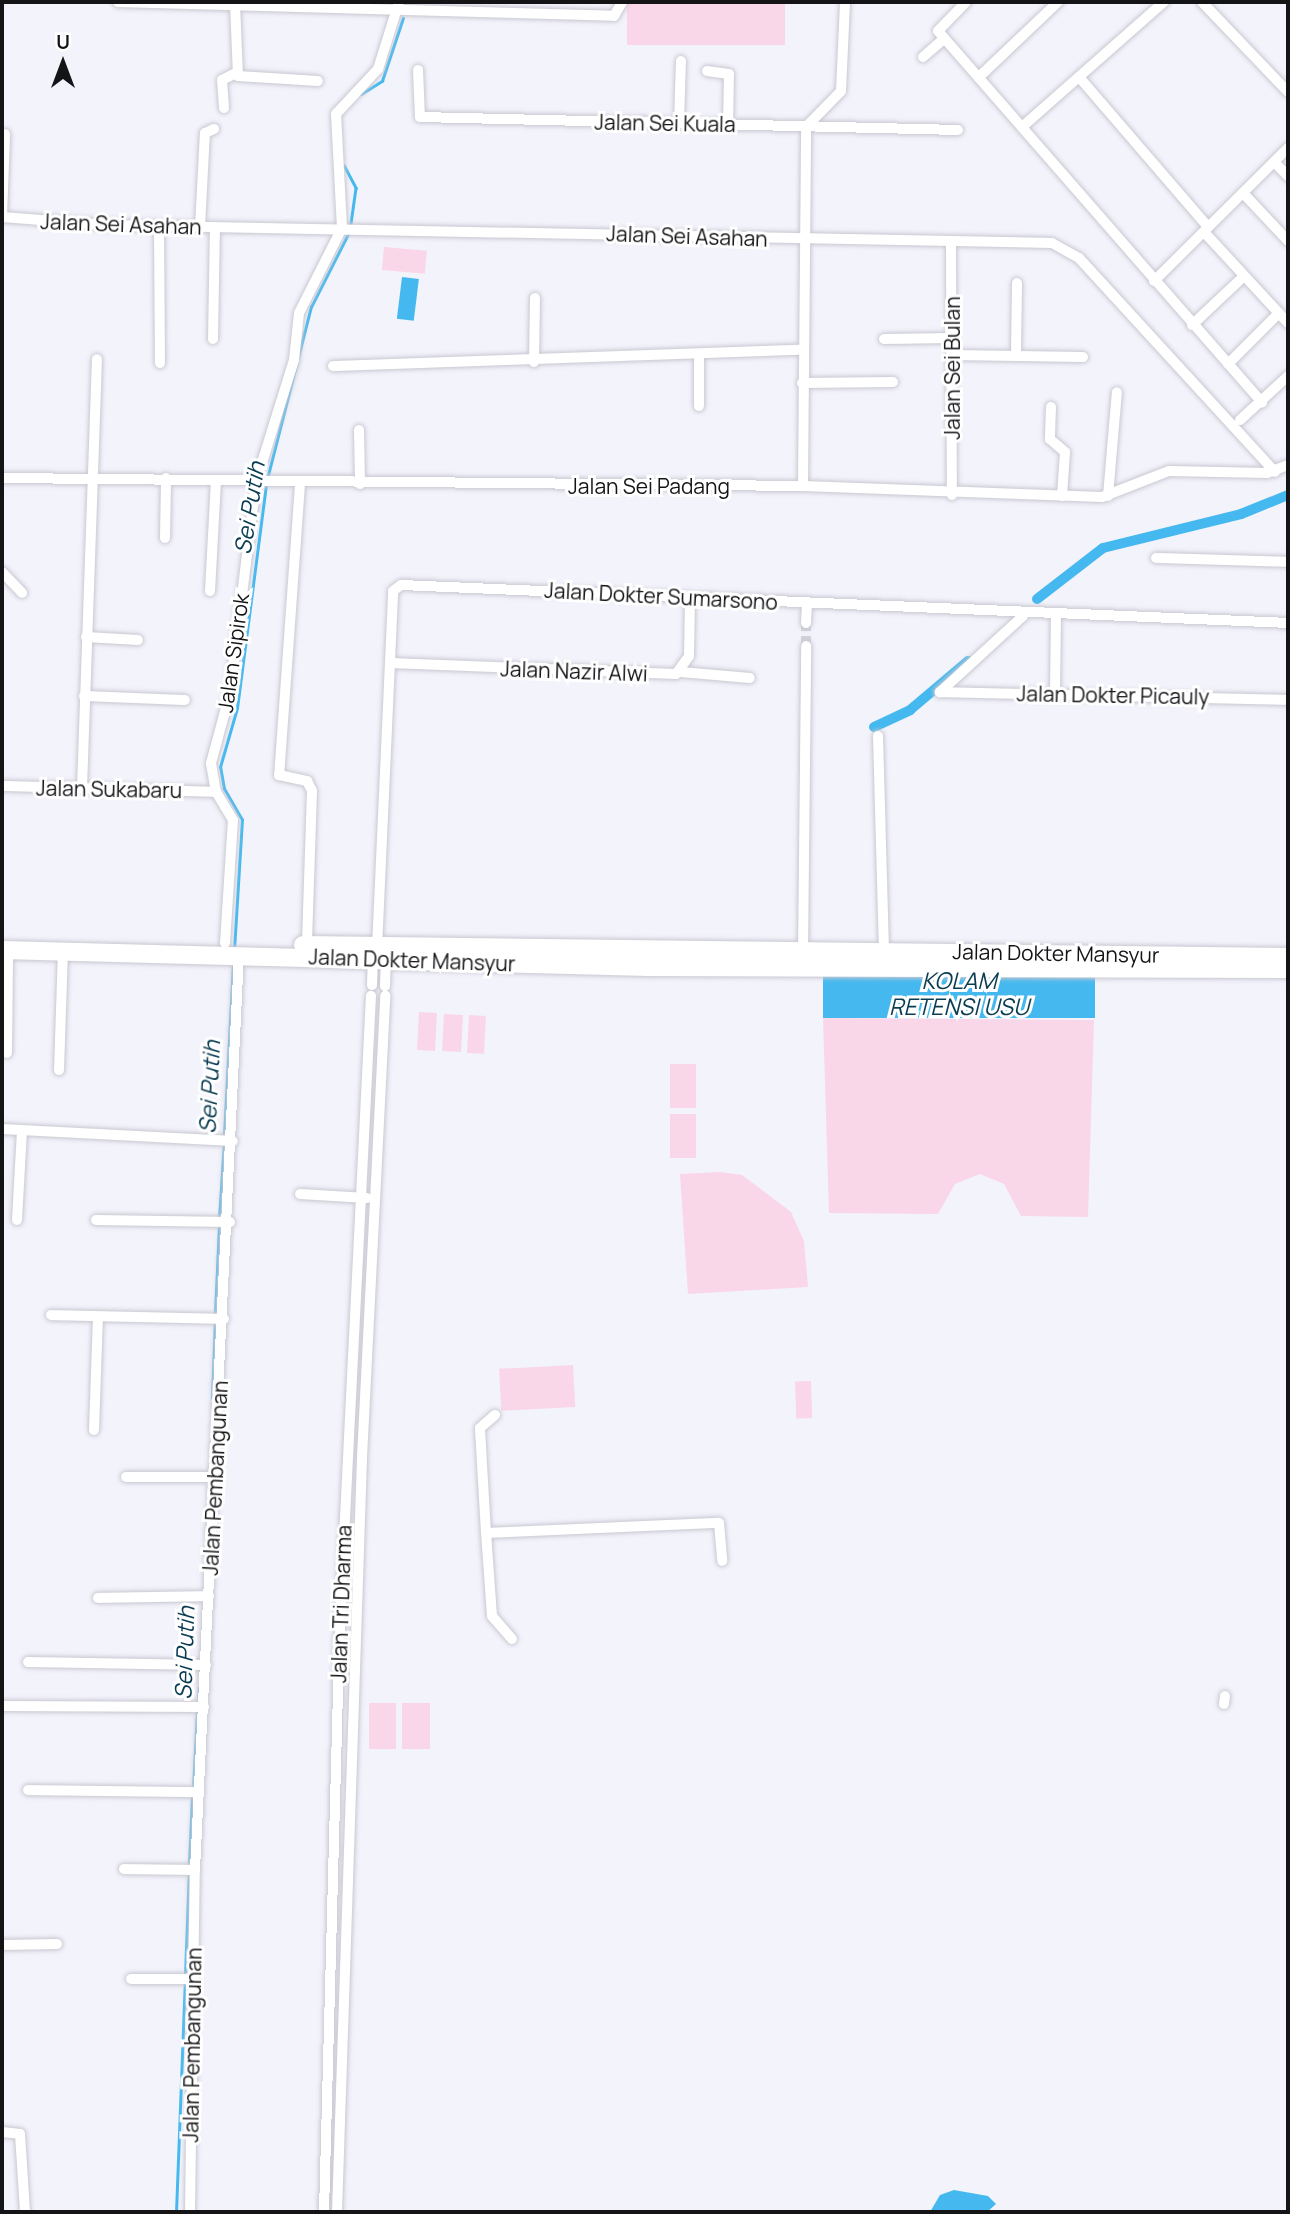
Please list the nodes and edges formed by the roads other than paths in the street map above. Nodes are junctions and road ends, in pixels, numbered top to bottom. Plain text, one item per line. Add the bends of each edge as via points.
1 (118, 2) edge
2 (160, 2) edge
3 (475, 2) edge
4 (535, 2) edge
5 (622, 2) edge
6 (845, 2) edge
7 (966, 2) edge
8 (1058, 2) edge
9 (1164, 2) edge
10 (1202, 2) edge
11 (276, 3) edge
12 (235, 4) junction
13 (355, 7) edge
14 (397, 9) edge
15 (475, 15) junction
16 (535, 15) junction
17 (944, 39) junction
18 (923, 57) dead end
19 (681, 61) dead end
20 (418, 70) dead end
21 (707, 71) dead end
22 (236, 73) junction
23 (979, 77) junction
24 (1079, 77) junction
25 (318, 81) dead end
26 (1288, 92) edge
27 (224, 108) dead end
28 (679, 123) junction
29 (728, 125) junction
30 (806, 127) junction
31 (1022, 127) junction
32 (214, 129) dead end
33 (958, 131) dead end
34 (4, 140) edge
35 (1288, 148) edge
36 (1275, 162) junction
37 (1288, 176) edge
38 (1243, 193) junction
39 (2, 217) edge
40 (159, 227) junction
41 (200, 227) junction
42 (215, 227) junction
43 (350, 228) junction
44 (1206, 229) junction
45 (803, 239) junction
46 (1288, 241) edge
47 (951, 242) junction
48 (1244, 276) junction
49 (1154, 281) junction
50 (1017, 283) dead end
51 (535, 298) dead end
52 (1279, 313) junction
53 (1288, 323) edge
54 (1192, 325) junction
55 (952, 338) junction
56 (213, 339) dead end
57 (884, 339) dead end
58 (801, 350) junction
59 (952, 355) junction
60 (1016, 355) junction
61 (1083, 356) dead end
62 (699, 357) junction
63 (97, 359) dead end
64 (534, 362) junction
65 (160, 363) dead end
66 (1228, 364) junction
67 (333, 366) dead end
68 (1288, 376) edge
69 (893, 382) dead end
70 (802, 383) junction
71 (1117, 392) dead end
72 (1262, 402) junction
73 (699, 406) dead end
74 (1051, 407) dead end
75 (1240, 420) dead end
76 (359, 430) dead end
77 (1288, 465) edge
78 (1275, 472) junction
79 (95, 475) junction
80 (2, 478) edge
81 (166, 478) junction
82 (216, 480) junction
83 (263, 482) junction
84 (300, 484) junction
85 (360, 484) junction
86 (803, 486) junction
87 (952, 495) junction
88 (1062, 496) junction
89 (1108, 496) junction
90 (165, 538) dead end
91 (1156, 558) dead end
92 (1288, 562) edge
93 (2, 572) edge
94 (210, 591) dead end
95 (22, 593) dead end
96 (690, 597) junction
97 (807, 603) junction
98 (1056, 614) junction
99 (1023, 616) junction
100 (806, 623) tunnel mouth
101 (1288, 623) edge
102 (86, 637) junction
103 (138, 640) dead end
104 (806, 646) tunnel mouth
105 (390, 663) junction
106 (681, 672) junction
107 (750, 678) dead end
108 (1055, 692) junction
109 (84, 696) junction
110 (1288, 699) edge
111 (185, 700) dead end
112 (878, 736) dead end
113 (2, 786) edge
114 (82, 788) junction
115 (216, 792) junction
116 (307, 945) junction
117 (4, 947) edge
118 (233, 949) junction
119 (63, 952) junction
120 (379, 957) junction
121 (1288, 957) edge
122 (803, 959) junction
123 (884, 959) junction
124 (1095, 961) junction
125 (1288, 969) edge
126 (7, 1053) dead end
127 (59, 1070) dead end
128 (2, 1129) edge
129 (22, 1129) junction
130 (365, 1133) junction
131 (380, 1135) junction
132 (227, 1141) junction
133 (300, 1194) dead end
134 (362, 1197) junction
135 (377, 1198) junction
136 (16, 1220) dead end
137 (96, 1220) dead end
138 (223, 1222) junction
139 (51, 1315) dead end
140 (98, 1317) junction
141 (218, 1319) junction
142 (495, 1415) dead end
143 (94, 1430) dead end
144 (126, 1477) dead end
145 (211, 1477) junction
146 (486, 1533) junction
147 (722, 1561) dead end
148 (206, 1596) junction
149 (98, 1598) dead end
150 (512, 1639) dead end
151 (28, 1662) dead end
152 (203, 1665) junction
153 (2, 1706) edge
154 (199, 1706) junction
155 (28, 1790) dead end
156 (195, 1792) junction
157 (124, 1869) dead end
158 (192, 1870) junction
159 (57, 1944) dead end
160 (2, 1945) edge
161 (131, 1979) dead end
162 (187, 1979) junction
163 (328, 2063) junction
164 (341, 2063) junction
165 (2, 2132) edge
166 (25, 2212) edge
167 (190, 2212) edge
168 (324, 2212) edge
169 (338, 2212) edge

1 - 2 street
2 - 12 street
3 - 15 street
4 - 16 street
5 - 16 street via 614,16
6 - 30 street via 841,91
7 - 17 street via 938,29
8 - 23 street
9 - 24 street
10 - 26 street
11 - 12 street
11 - 13 street
12 - 22 street
13 - 14 street
14 - 15 street via 411,14
14 - 43 street via 378,69 336,114
15 - 16 street
17 - 18 street
17 - 23 street
19 - 28 street
20 - 28 street, Jalan Sei Kuala via 420,117
21 - 29 street via 729,74
22 - 25 street
22 - 27 street via 222,80
23 - 31 street
24 - 31 street
24 - 44 street
28 - 29 street, Jalan Sei Kuala
29 - 30 street, Jalan Sei Kuala
30 - 33 street, Jalan Sei Kuala
30 - 45 street
31 - 49 street
32 - 41 street via 205,133
34 - 39 street
35 - 36 street
36 - 37 street
36 - 38 street
38 - 44 street
38 - 46 street
39 - 40 street, Jalan Sei Asahan
40 - 41 street, Jalan Sei Asahan
40 - 65 street
41 - 42 street, Jalan Sei Asahan
42 - 43 street, Jalan Sei Asahan
42 - 56 street
43 - 45 street, Jalan Sei Asahan
43 - 83 street, Jalan Sipirok via 299,313 294,360
44 - 48 street
44 - 49 street
45 - 47 street, Jalan Sei Asahan
45 - 58 street
47 - 55 street, Jalan Sei Bulan
47 - 78 street, Jalan Sei Asahan via 1052,243 1080,258
48 - 52 street
48 - 54 street
49 - 54 street
50 - 60 street
51 - 64 street
52 - 53 street
52 - 66 street
54 - 66 street
55 - 57 street
55 - 59 street, Jalan Sei Bulan
58 - 62 street
58 - 70 street
59 - 60 street
59 - 87 street, Jalan Sei Bulan
60 - 61 street
62 - 64 street
62 - 73 street
63 - 79 street
64 - 67 street
66 - 72 street
68 - 72 street
69 - 70 street
70 - 86 street
71 - 89 street
72 - 75 street
74 - 88 street via 1050,439 1065,452
76 - 85 street
77 - 78 street, Jalan Sei Padang
78 - 89 street, Jalan Sei Padang via 1168,471
79 - 80 street, Jalan Sei Padang
79 - 81 street, Jalan Sei Padang
79 - 102 street
81 - 82 street, Jalan Sei Padang
81 - 90 street
82 - 83 street, Jalan Sei Padang
82 - 94 street
83 - 84 street, Jalan Sei Padang
83 - 115 street, Jalan Sipirok via 230,694 211,762
84 - 85 street, Jalan Sei Padang
84 - 116 street via 279,775 307,781 312,791
85 - 86 street, Jalan Sei Padang
86 - 87 street, Jalan Sei Padang
87 - 88 street, Jalan Sei Padang
88 - 89 street, Jalan Sei Padang
91 - 92 street
93 - 95 street
96 - 97 street, Jalan Dokter Sumarsono
96 - 105 street, Jalan Dokter Sumarsono via 401,585 393,591
96 - 106 street via 689,656
97 - 99 street, Jalan Dokter Sumarsono
97 - 100 street
98 - 99 street, Jalan Dokter Sumarsono
98 - 101 street, Jalan Dokter Sumarsono
98 - 108 street
99 - 108 street, Jalan Dokter Picauly via 938,691
102 - 103 street
102 - 109 street
104 - 122 street
105 - 106 street, Jalan Nazir Alwi
105 - 120 street, Jalan Dokter Sumarsono
106 - 107 street, Jalan Nazir Alwi
108 - 110 street, Jalan Dokter Picauly
109 - 111 street
109 - 114 street
112 - 123 street
113 - 114 street, Jalan Sukabaru
114 - 115 street, Jalan Sukabaru
115 - 118 street, Jalan Sipirok via 233,820
116 - 118 main road, Jalan Dokter Mansyur
116 - 120 main road, Jalan Dokter Mansyur
117 - 118 main road, Jalan Dokter Mansyur
117 - 119 main road, Jalan Dokter Mansyur
117 - 126 street
118 - 119 main road, Jalan Dokter Mansyur
118 - 120 main road, Jalan Dokter Mansyur
118 - 132 street, Jalan Pembangunan
119 - 127 street
120 - 122 main road, Jalan Dokter Mansyur
120 - 130 street, Jalan Tri Dharma via 371,990
120 - 131 street, Jalan Tri Dharma via 385,991
121 - 124 main road, Jalan Dokter Mansyur
122 - 123 main road, Jalan Dokter Mansyur
123 - 124 main road, Jalan Dokter Mansyur
124 - 125 main road, Jalan Dokter Mansyur
128 - 129 street
129 - 132 street
129 - 136 street
130 - 131 street
130 - 134 street, Jalan Tri Dharma
131 - 135 street, Jalan Tri Dharma
132 - 138 street, Jalan Pembangunan
133 - 134 street
134 - 135 street
134 - 163 street, Jalan Tri Dharma via 340,1605
135 - 164 street, Jalan Tri Dharma
137 - 138 street
138 - 141 street, Jalan Pembangunan
139 - 140 street
140 - 141 street
140 - 143 street
141 - 145 street, Jalan Pembangunan
142 - 146 street via 481,1428
144 - 145 street
145 - 148 street, Jalan Pembangunan
146 - 147 street via 719,1522
146 - 150 street via 492,1616
148 - 149 street
148 - 152 street, Jalan Pembangunan
151 - 152 street
152 - 154 street, Jalan Pembangunan
153 - 154 street
154 - 156 street, Jalan Pembangunan
155 - 156 street
156 - 158 street, Jalan Pembangunan
157 - 158 street
158 - 162 street, Jalan Pembangunan
159 - 160 street
161 - 162 street
162 - 167 street, Jalan Pembangunan
163 - 164 street
163 - 168 street, Jalan Tri Dharma
164 - 169 street, Jalan Tri Dharma
165 - 166 street via 20,2134

